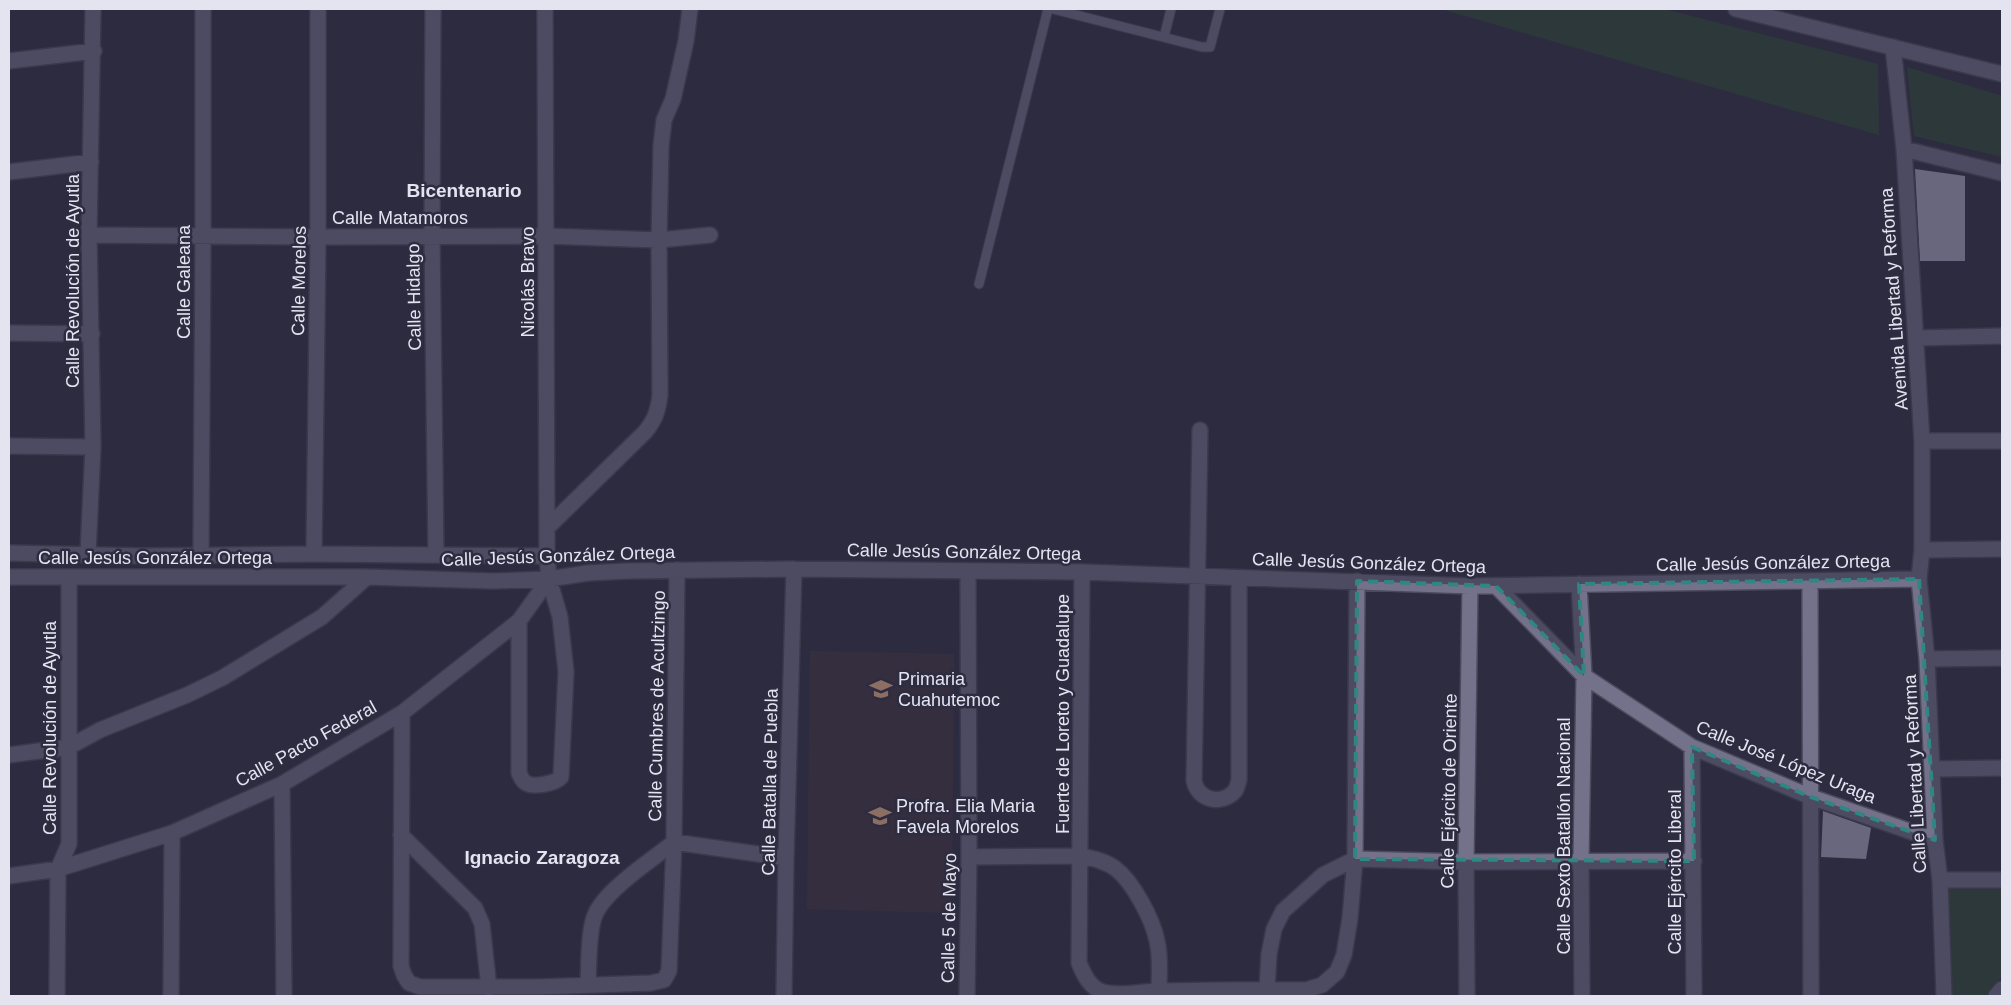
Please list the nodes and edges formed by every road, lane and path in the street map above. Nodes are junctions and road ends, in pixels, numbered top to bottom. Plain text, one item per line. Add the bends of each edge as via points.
1 (93, 9) edge
2 (203, 9) edge
3 (318, 9) edge
4 (433, 9) edge
5 (545, 9) edge
6 (690, 9) edge
7 (1048, 9) edge
8 (1053, 9) edge
9 (1097, 9) edge
10 (1170, 9) edge
11 (1220, 9) edge
12 (1736, 9) edge
13 (1094, 20) junction
14 (1164, 37) junction
15 (1893, 47) junction
16 (94, 51) junction
17 (9, 60) edge
18 (2002, 74) edge
19 (1904, 149) junction
20 (91, 162) junction
21 (9, 172) edge
22 (2002, 173) edge
23 (89, 235) junction
24 (203, 235) junction
25 (710, 235) dead end
26 (546, 236) junction
27 (318, 237) junction
28 (432, 237) junction
29 (659, 240) junction
30 (979, 284) dead end
31 (9, 333) edge
32 (92, 334) junction
33 (2002, 336) edge
34 (1916, 338) junction
35 (1200, 430) dead end
36 (1922, 441) junction
37 (2002, 441) edge
38 (9, 446) edge
39 (93, 447) junction
40 (548, 528) junction
41 (2002, 549) edge
42 (1922, 550) junction
43 (9, 552) edge
44 (88, 554) junction
45 (314, 554) junction
46 (436, 555) junction
47 (201, 556) junction
48 (547, 556) junction
49 (794, 568) junction
50 (677, 570) junction
51 (968, 571) junction
52 (1082, 572) junction
53 (1198, 576) junction
54 (9, 577) edge
55 (69, 577) junction
56 (367, 578) junction
57 (1238, 578) junction
58 (549, 579) junction
59 (1919, 579) junction
60 (1357, 581) junction
61 (1810, 582) junction
62 (1579, 584) junction
63 (1470, 586) junction
64 (1496, 586) junction
65 (519, 620) junction
66 (2002, 658) edge
67 (1927, 659) junction
68 (1584, 676) junction
69 (402, 713) junction
70 (69, 747) junction
71 (1692, 747) junction
72 (9, 755) edge
73 (2002, 768) edge
74 (1932, 769) junction
75 (282, 784) junction
76 (1811, 797) junction
77 (172, 833) junction
78 (401, 835) junction
79 (1935, 840) junction
80 (674, 842) junction
81 (1080, 856) junction
82 (969, 857) junction
83 (786, 858) junction
84 (1355, 859) junction
85 (1694, 860) junction
86 (1581, 861) junction
87 (1466, 862) junction
88 (58, 869) junction
89 (9, 876) edge
90 (1940, 880) junction
91 (2002, 880) edge
92 (588, 985) junction
93 (489, 988) junction
94 (2002, 989) edge
95 (1267, 990) junction
96 (1159, 991) junction
97 (539, 992) edge
98 (1215, 994) edge
99 (57, 996) edge
100 (171, 996) edge
101 (284, 996) edge
102 (784, 996) edge
103 (967, 996) edge
104 (1467, 996) edge
105 (1582, 996) edge
106 (1694, 996) edge
107 (1810, 996) edge
108 (1944, 996) edge
109 (1996, 996) edge

1 - 16 street, Calle Revolución de Ayutla
2 - 24 street, Calle Galeana
3 - 27 street, Calle Morelos
4 - 28 street, Calle Hidalgo
5 - 26 street, Nicolás Bravo
6 - 29 street via 675,89 664,120
7 - 30 lane
8 - 13 lane
9 - 13 lane
10 - 14 lane
11 - 14 lane via 1210,47 1202,48
12 - 15 street
13 - 14 lane
15 - 18 street
15 - 19 street, Avenida Libertad y Reforma
16 - 17 street
16 - 20 street, Calle Revolución de Ayutla
19 - 22 street
19 - 34 street, Avenida Libertad y Reforma
20 - 21 street
20 - 23 street, Calle Revolución de Ayutla
23 - 24 street, Calle Matamoros
23 - 32 street, Calle Revolución de Ayutla
24 - 27 street, Calle Matamoros
24 - 47 street, Calle Galeana
25 - 29 street, Calle Matamoros
26 - 28 street, Calle Matamoros
26 - 29 street, Calle Matamoros
26 - 40 street, Nicolás Bravo
27 - 28 street, Calle Matamoros
27 - 45 street, Calle Morelos
28 - 46 street, Calle Hidalgo
29 - 40 street via 660,395 654,421
31 - 32 street
32 - 39 street, Calle Revolución de Ayutla
33 - 34 street
34 - 36 street, Avenida Libertad y Reforma
35 - 53 street
36 - 37 street
36 - 42 street, Avenida Libertad y Reforma
38 - 39 street
39 - 44 street, Calle Revolución de Ayutla
40 - 48 street, Nicolás Bravo
41 - 42 street
42 - 59 street, Calle Libertad y Reforma
43 - 44 street, Calle Jesús González Ortega
44 - 47 street, Calle Jesús González Ortega
45 - 46 street, Calle Jesús González Ortega
45 - 47 street, Calle Jesús González Ortega
46 - 48 street, Calle Jesús González Ortega
48 - 58 street, Nicolás Bravo
49 - 50 street, Calle Jesús González Ortega
49 - 51 street, Calle Jesús González Ortega
49 - 83 street, Calle Batalla de Puebla
50 - 58 street, Calle Jesús González Ortega via 588,573
50 - 80 street, Calle Cumbres de Acultzingo
51 - 52 street, Calle Jesús González Ortega
51 - 82 street, Calle 5 de Mayo
52 - 53 street, Calle Jesús González Ortega
52 - 81 street, Fuerte de Loreto y Guadalupe
53 - 57 street, Calle Jesús González Ortega
53 - 57 street via 1194,781 1196,789 1204,797 1216,800 1236,790 1239,780
54 - 55 street, Calle Jesús González Ortega
55 - 56 street, Calle Jesús González Ortega
55 - 70 street, Calle Revolución de Ayutla
56 - 58 street, Calle Jesús González Ortega via 493,582
56 - 70 street via 322,617 222,678 100,730
57 - 60 street, Calle Jesús González Ortega
58 - 65 street, Calle Pacto Federal
58 - 65 street, Nicolás Bravo via 560,617 566,672 562,774 557,781 532,785 525,783 519,774
59 - 61 street, Calle Jesús González Ortega
59 - 67 street, Calle Libertad y Reforma
60 - 63 street, Calle Jesús González Ortega
60 - 84 street, Fuerte de Loreto y Guadalupe
61 - 62 street, Calle Jesús González Ortega
61 - 76 street
62 - 64 street, Calle Jesús González Ortega
62 - 68 street, Calle Sexto Batallón Nacional
63 - 64 street, Calle Jesús González Ortega
63 - 87 street, Calle Ejército de Oriente
64 - 68 street, Calle José López Uraga
65 - 69 street, Calle Pacto Federal
66 - 67 street
67 - 74 street, Calle Libertad y Reforma
68 - 71 street, Calle José López Uraga
68 - 86 street, Calle Sexto Batallón Nacional
69 - 75 street, Calle Pacto Federal
69 - 78 street, Calle Cumbres de Acultzingo
70 - 72 street
70 - 88 street, Calle Revolución de Ayutla via 69,844
71 - 76 street, Calle José López Uraga
71 - 85 street, Calle Ejército Liberal
73 - 74 street
74 - 79 street, Calle Libertad y Reforma
75 - 77 street, Calle Pacto Federal
75 - 101 street
76 - 79 street, Calle José López Uraga
76 - 107 street
77 - 88 street, Calle Pacto Federal
77 - 100 street
78 - 93 street via 475,908 482,924
78 - 93 street, Calle Cumbres de Acultzingo via 401,966 404,975 409,983 420,987
79 - 90 street, Calle Libertad y Reforma
80 - 83 street
80 - 92 street, Calle Cumbres de Acultzingo via 610,894 594,916
80 - 92 street, Calle Cumbres de Acultzingo via 669,971 664,980
81 - 82 street, Fuerte de Loreto y Guadalupe
81 - 96 street, Fuerte de Loreto y Guadalupe via 1096,858 1116,869 1150,916 1158,942
81 - 96 street, Fuerte de Loreto y Guadalupe via 1079,964 1084,975 1092,986 1104,992
82 - 103 street, Calle 5 de Mayo
83 - 102 street, Calle Batalla de Puebla
84 - 87 street
84 - 95 street via 1323,875 1283,911 1274,929
84 - 95 street, Fuerte de Loreto y Guadalupe via 1350,918 1344,955 1337,972 1322,984 1306,990
85 - 86 street
85 - 106 street, Calle Ejército Liberal
86 - 87 street
86 - 105 street, Calle Sexto Batallón Nacional
87 - 104 street, Calle Ejército de Oriente
88 - 89 street, Calle Pacto Federal
88 - 99 street, Calle Revolución de Ayutla
90 - 91 street
90 - 108 street, Calle Libertad y Reforma
92 - 97 street, Calle Cumbres de Acultzingo
93 - 97 street, Calle Cumbres de Acultzingo
94 - 109 street
95 - 98 street, Fuerte de Loreto y Guadalupe
96 - 98 street, Fuerte de Loreto y Guadalupe

